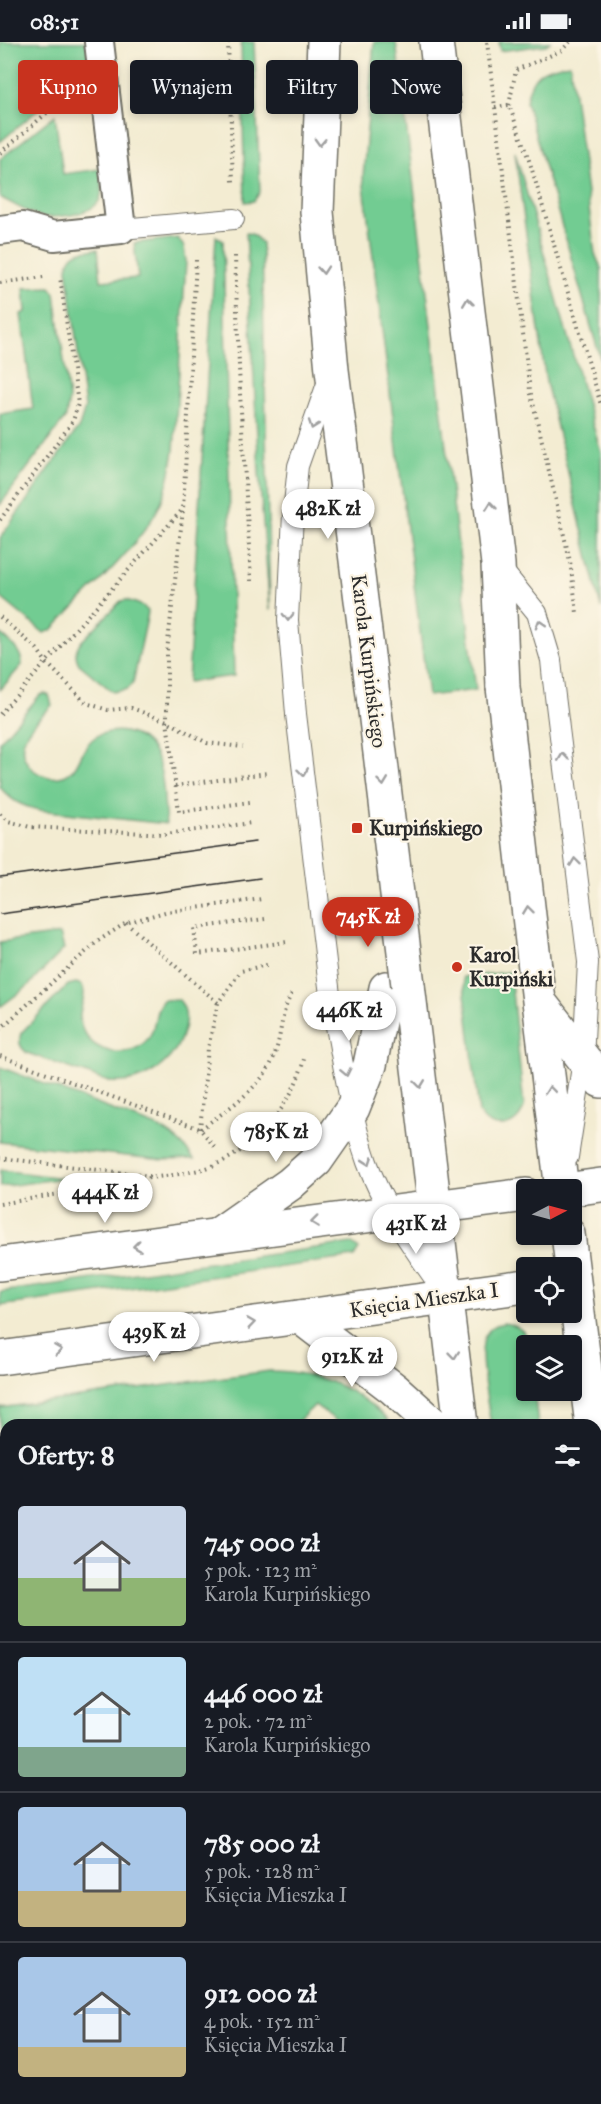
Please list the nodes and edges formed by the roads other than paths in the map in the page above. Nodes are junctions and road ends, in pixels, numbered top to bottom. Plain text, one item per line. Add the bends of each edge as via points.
1 (324, 42) edge
2 (436, 42) edge
3 (100, 54) edge
4 (234, 219) road end
5 (121, 229) junction
6 (0, 230) edge
7 (332, 370) junction
8 (498, 564) junction
9 (397, 986) junction
10 (540, 1003) junction
11 (592, 1070) edge
12 (353, 1107) junction
13 (563, 1179) edge
14 (567, 1179) edge
15 (601, 1185) edge
16 (582, 1188) edge
17 (516, 1196) edge
18 (435, 1207) junction
19 (390, 1213) junction
20 (216, 1235) junction
21 (0, 1264) edge
22 (582, 1278) edge
23 (516, 1287) edge
24 (447, 1297) junction
25 (300, 1317) junction
26 (0, 1358) edge
27 (427, 1419) edge
28 (460, 1419) edge
29 (592, 1419) edge

1 -> 7 street, Karola Kurpińskiego via 317,212
8 -> 2 street
3 - 5 street
4 - 5 lane
5 - 6 street via 54,236 23,227
7 -> 9 street, Karola Kurpińskiego, bridge via 400,918
7 -> 12 lane, bridge via 298,466 288,620 330,995
10 -> 8 street, bridge via 503,687
11 -> 8 lane, bridge via 588,962 551,660 537,613
9 - 12 street
9 -> 18 street, Karola Kurpińskiego
10 - 11 street
13 -> 10 street
11 - 14 lane
12 -> 19 lane via 367,1162
12 - 20 street via 316,1161 290,1184
15 - 16 street
17 - 18 street
18 - 19 street
18 - 24 street, Karola Kurpińskiego
19 -> 20 street
19 - 24 lane
20 -> 21 street
22 - 29 street
23 - 24 street, Księcia Mieszka I
24 - 25 street, Księcia Mieszka I
24 -> 28 street, Karola Kurpińskiego
26 -> 25 street, Księcia Mieszka I
25 - 27 street

